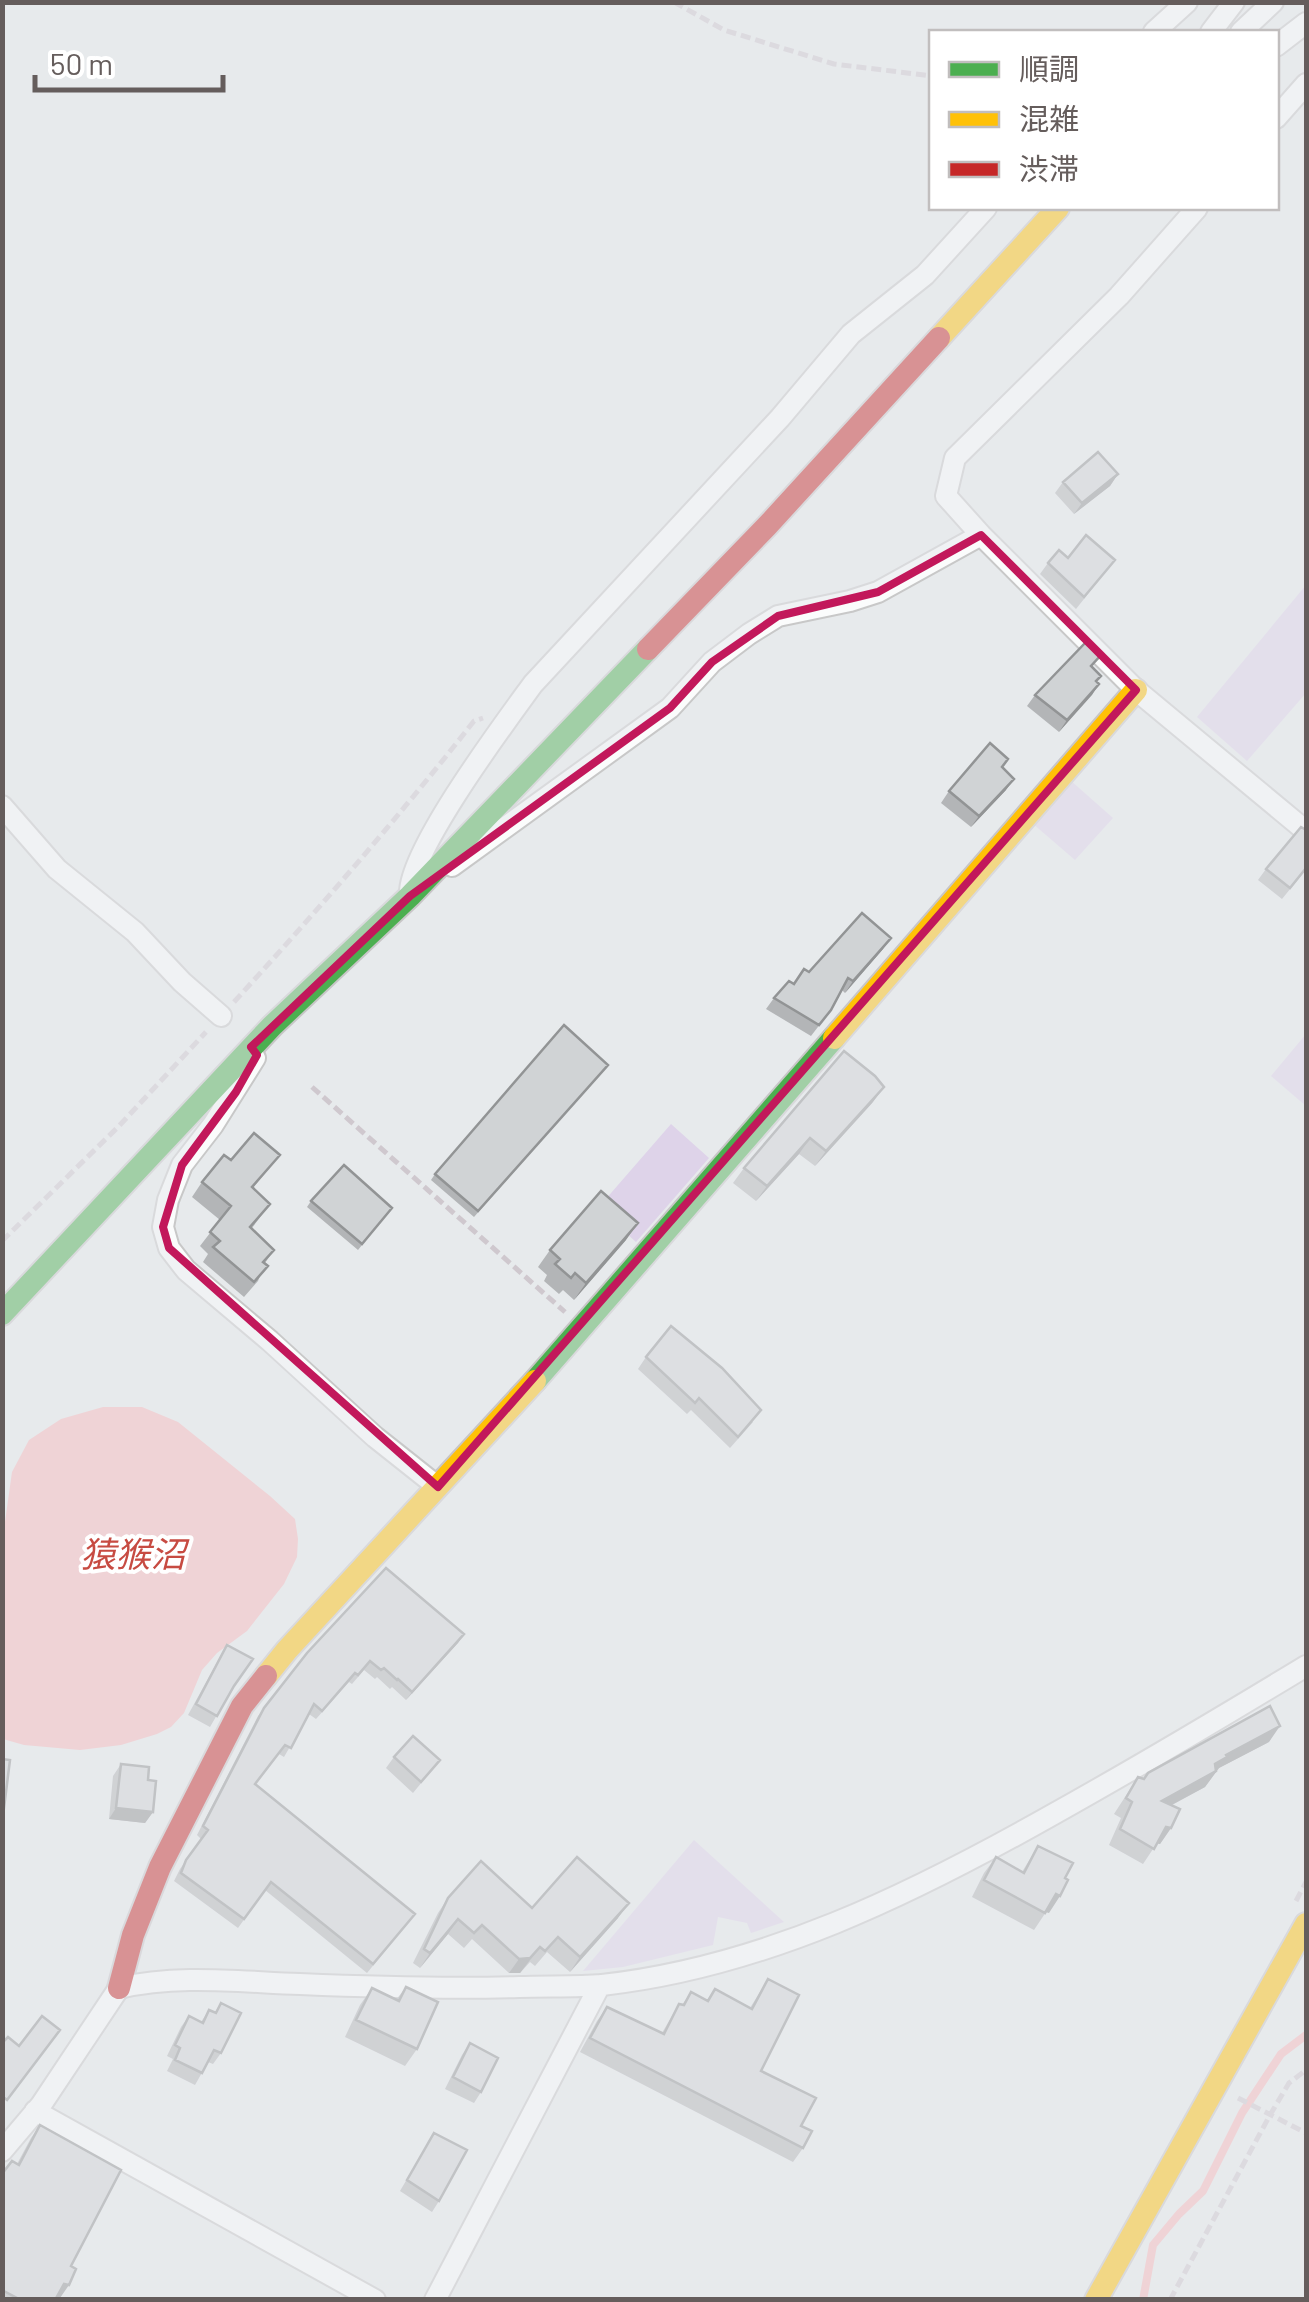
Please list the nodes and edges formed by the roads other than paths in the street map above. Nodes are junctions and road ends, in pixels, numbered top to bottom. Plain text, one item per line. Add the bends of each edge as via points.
1 (1186, 2) edge
2 (1234, 2) edge
3 (1273, 2) edge
4 (1306, 23) edge
5 (1156, 30) edge
6 (1213, 30) edge
7 (1244, 30) edge
8 (1279, 44) edge
9 (1306, 84) edge
10 (1279, 115) edge
11 (984, 210) edge
12 (1056, 210) edge
13 (1195, 210) edge
14 (980, 535) junction
15 (1136, 690) junction
16 (2, 806) edge
17 (1306, 831) edge
18 (410, 896) junction
19 (221, 1016) road end
20 (251, 1048) junction
21 (2, 1314) edge
22 (438, 1487) junction
23 (1306, 1666) edge
24 (1306, 1924) edge
25 (600, 1985) junction
26 (119, 1988) junction
27 (35, 2111) junction
28 (2, 2151) edge
29 (374, 2300) edge
30 (435, 2300) edge
31 (1096, 2300) edge

1 - 5 street
2 - 6 street
3 - 7 street
4 - 8 street
9 - 10 street
11 - 18 street via 925,274 851,334 534,684 432,835 410,880
12 - 18 street via 768,526
13 - 14 street via 956,458 946,496
14 - 15 street
14 - 18 street via 878,592 763,624 712,662 670,708
15 - 17 street
15 - 22 street
16 - 19 street via 57,869 135,932
18 - 20 street
20 - 21 street
20 - 22 street via 257,1055 182,1166 168,1200 163,1226 169,1248 375,1438
22 - 26 street via 242,1706 160,1867
23 - 25 street via 1141,1765 904,1893 731,1960
24 - 31 street
25 - 26 street via 192,1980
25 - 30 street
26 - 27 street
27 - 28 street
27 - 29 street

